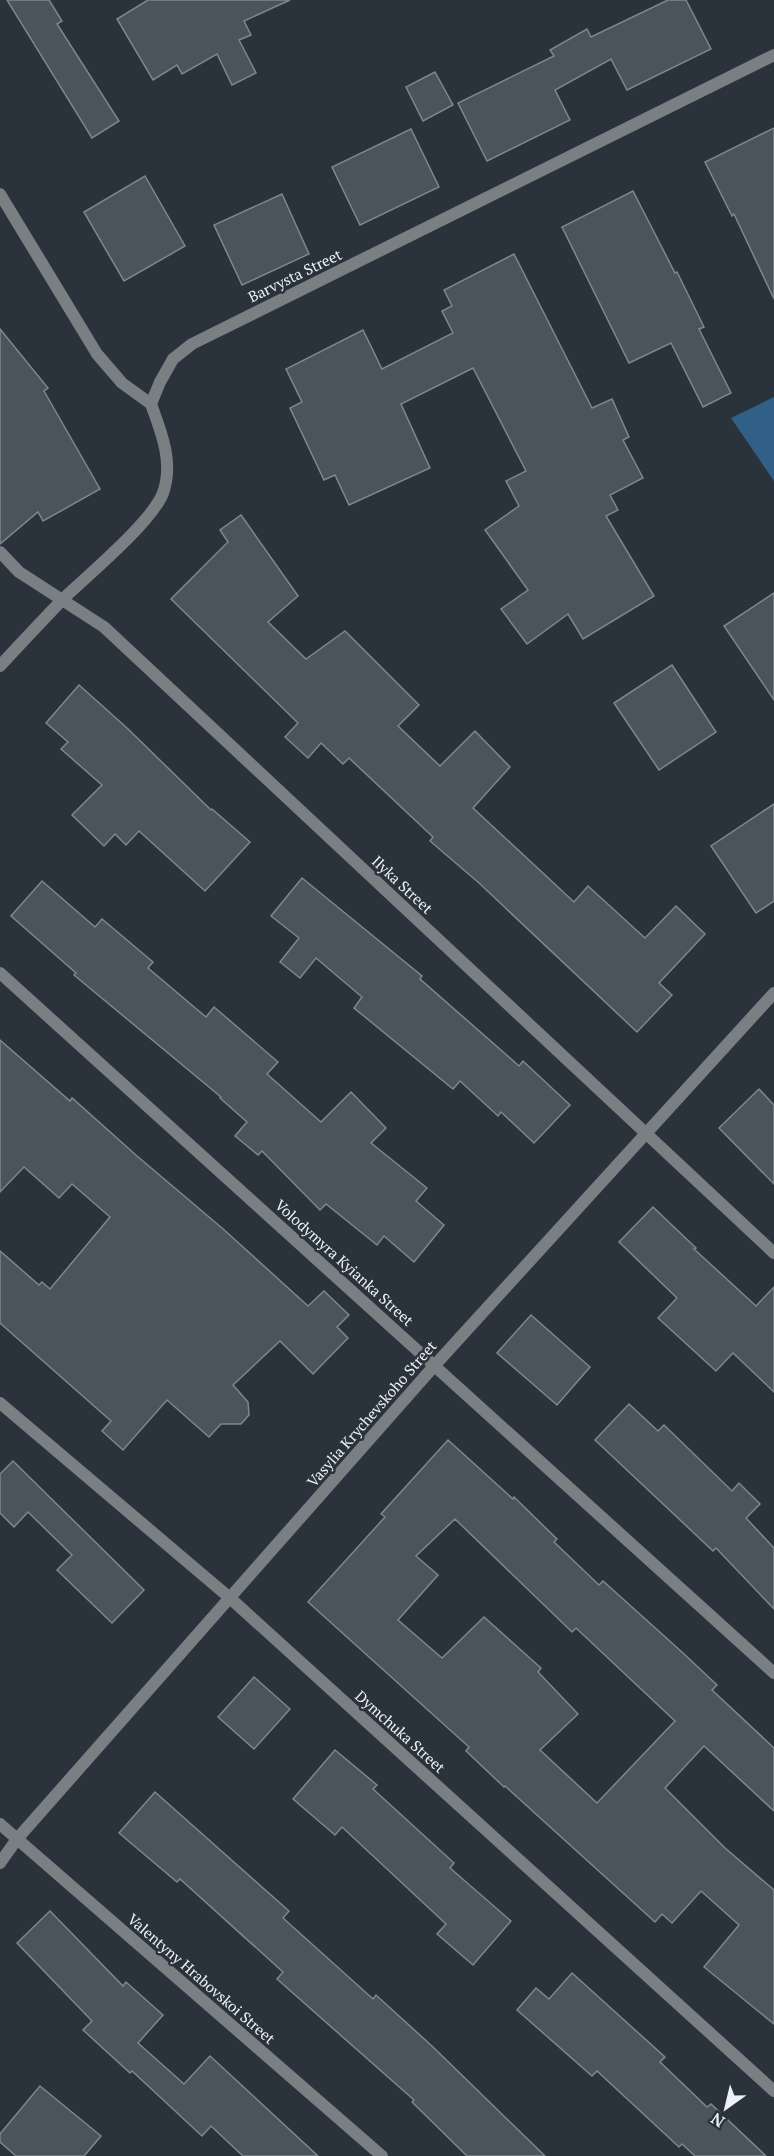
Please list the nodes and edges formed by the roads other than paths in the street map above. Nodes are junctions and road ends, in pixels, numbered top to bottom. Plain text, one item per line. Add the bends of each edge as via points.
1 (774, 55) edge
2 (0, 194) edge
3 (151, 404) junction
4 (0, 552) edge
5 (62, 600) junction
6 (0, 666) edge
7 (0, 974) edge
8 (774, 993) edge
9 (646, 1134) junction
10 (774, 1253) edge
11 (435, 1365) junction
12 (0, 1403) edge
13 (230, 1598) junction
14 (774, 1673) edge
15 (0, 1824) edge
16 (17, 1839) junction
17 (0, 1863) edge
18 (774, 2091) edge
19 (382, 2156) edge

1 - 3 street, Barvysta Street via 192,344 173,360
2 - 3 street via 97,354 122,383
3 - 5 street via 165,444 168,472 163,494 146,519
4 - 5 street, Ilyka Street via 20,572
5 - 6 street
5 - 9 street, Ilyka Street via 104,627
7 - 11 street, Volodymyra Kyianka Street
8 - 9 street, Vasylia Krychevskoho Street
9 - 10 street, Ilyka Street
9 - 11 street, Vasylia Krychevskoho Street
11 - 13 street, Vasylia Krychevskoho Street
11 - 14 street, Volodymyra Kyianka Street
12 - 13 street, Dymchuka Street
13 - 16 street, Vasylia Krychevskoho Street
13 - 18 street, Dymchuka Street
15 - 16 street, Valentyny Hrabovskoi Street
16 - 17 street, Vasylia Krychevskoho Street
16 - 19 street, Valentyny Hrabovskoi Street

